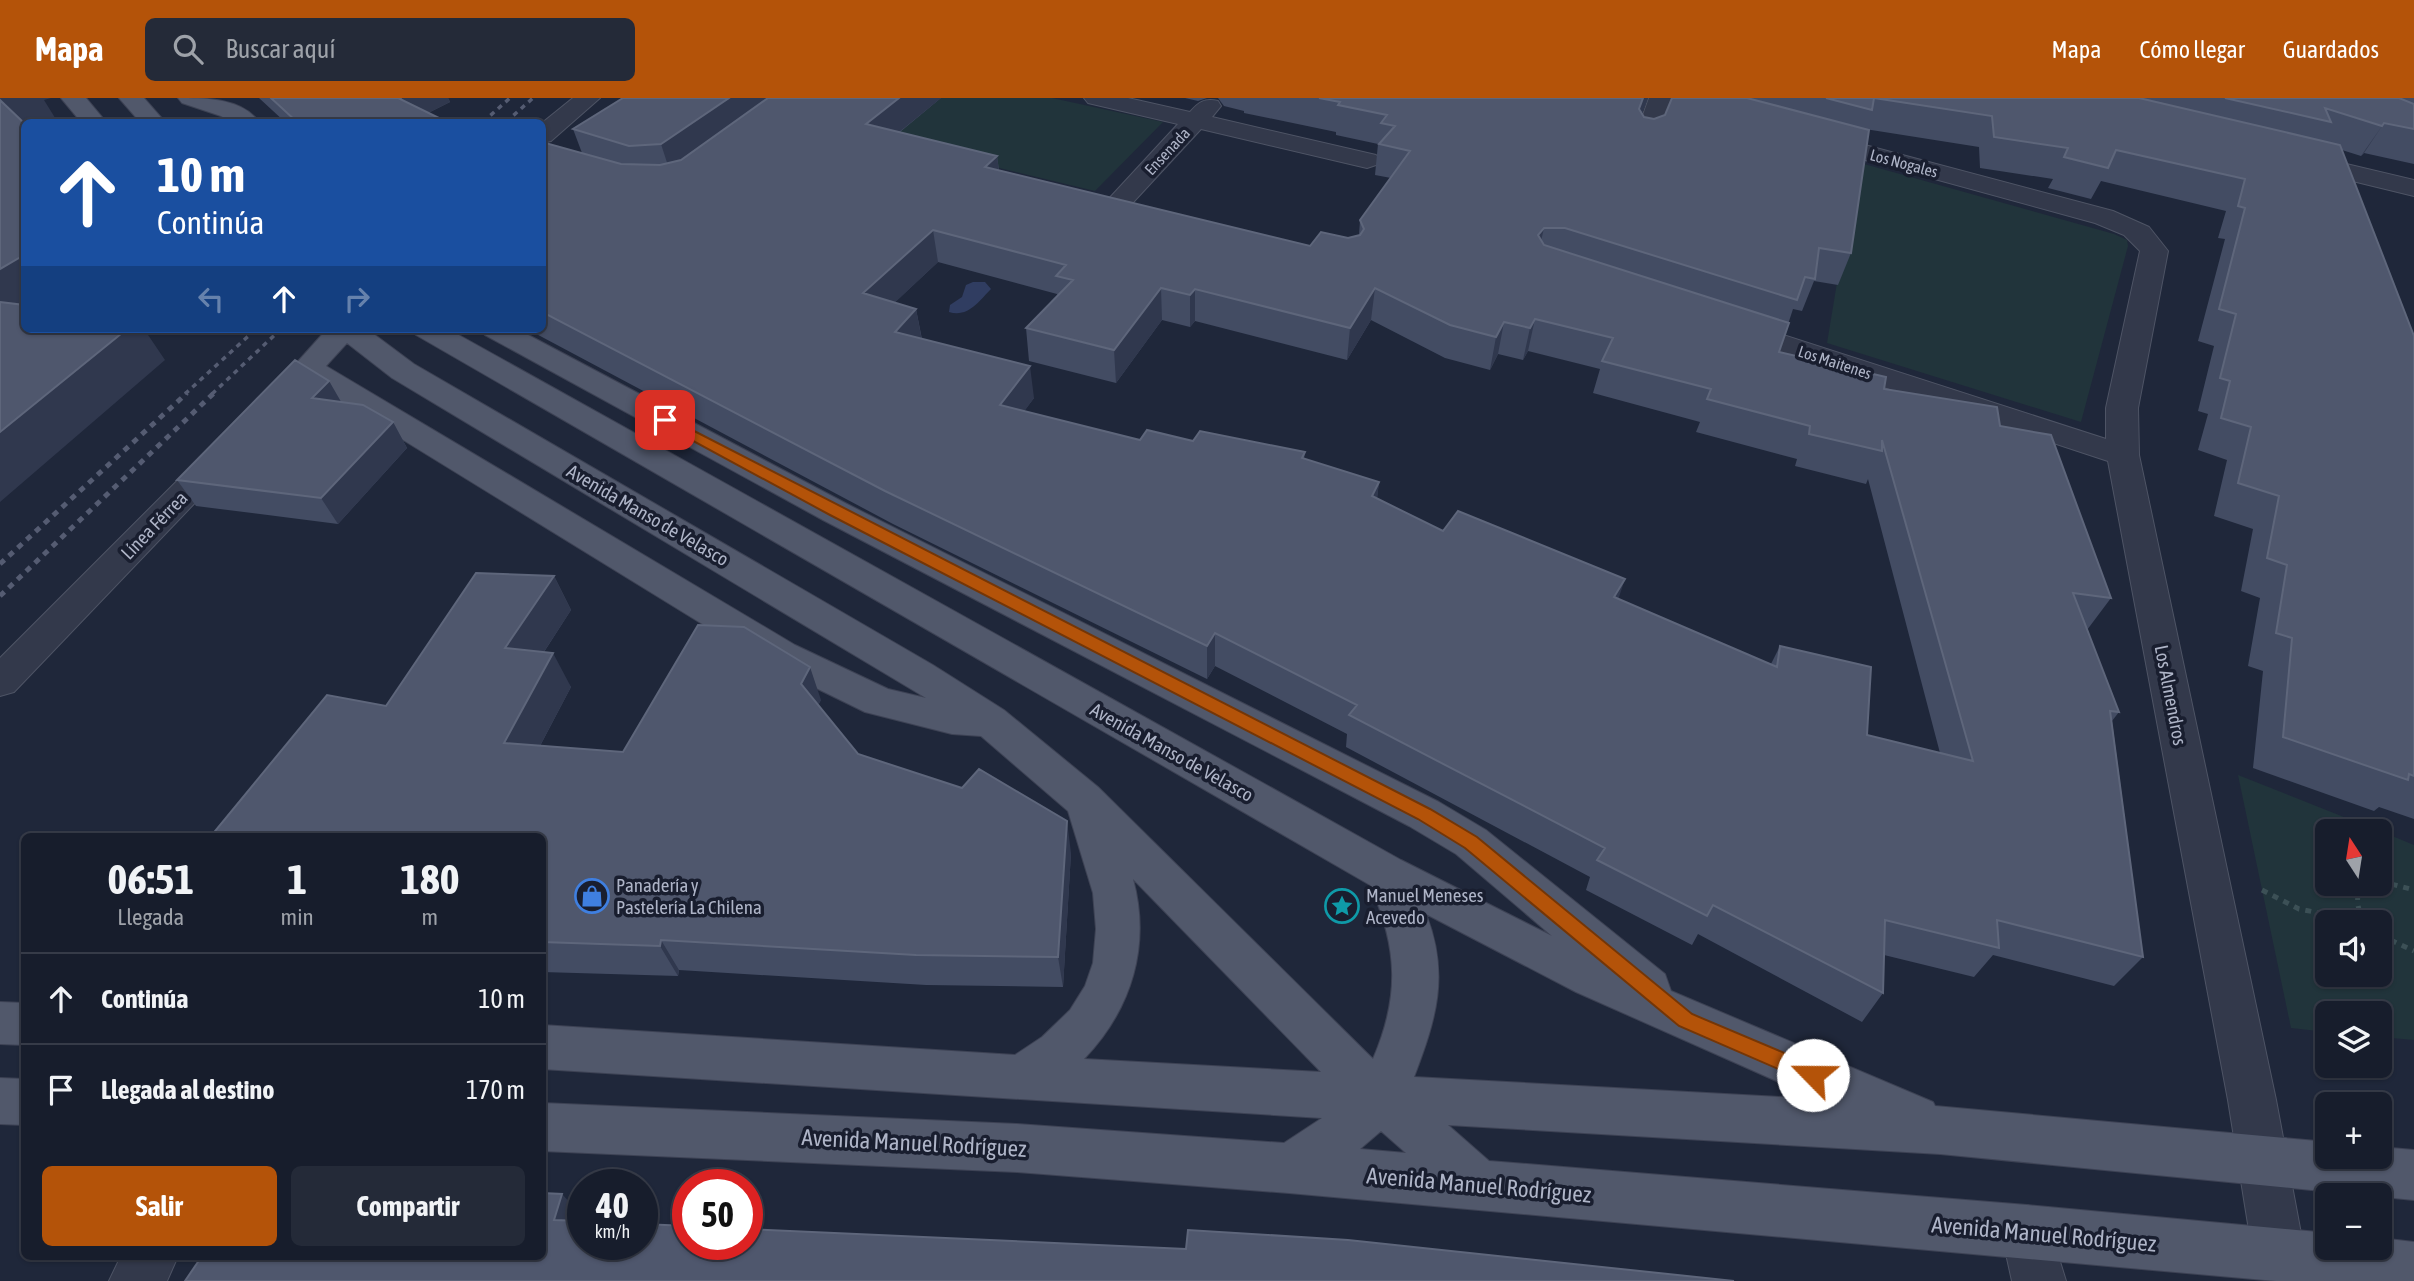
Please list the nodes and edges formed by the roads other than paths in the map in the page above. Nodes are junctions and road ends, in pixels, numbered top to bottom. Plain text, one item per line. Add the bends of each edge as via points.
1 (73, 98) edge
2 (131, 98) edge
3 (184, 98) edge
4 (190, 98) edge
5 (588, 98) edge
6 (1096, 98) edge
7 (1217, 98) edge
8 (1668, 99) edge
9 (91, 119) edge
10 (150, 119) edge
11 (203, 119) edge
12 (242, 119) edge
13 (1195, 121) junction
14 (1798, 134) edge
15 (1646, 140) edge
16 (547, 149) edge
17 (2384, 154) edge
18 (2273, 155) edge
19 (1367, 160) dead end
20 (2365, 176) junction
21 (2414, 188) edge
22 (1144, 210) edge
23 (2141, 233) joint
24 (1704, 319) edge
25 (342, 333) edge
26 (351, 333) edge
27 (433, 333) edge
28 (502, 333) edge
29 (240, 437) edge
30 (2123, 455) junction
31 (0, 682) edge
32 (990, 721) junction
33 (1083, 799) junction
34 (1387, 873) junction
35 (1686, 1020) junction
36 (0, 1023) edge
37 (21, 1024) edge
38 (546, 1047) edge
39 (1022, 1078) junction
40 (1380, 1098) junction
41 (0, 1101) edge
42 (21, 1102) edge
43 (546, 1127) edge
44 (1940, 1130) junction
45 (2260, 1160) junction
46 (1289, 1168) junction
47 (2414, 1175) edge
48 (1479, 1185) junction
49 (2027, 1231) junction
50 (2279, 1255) junction
51 (149, 1260) edge
52 (2414, 1268) edge
53 (136, 1281) edge
54 (2039, 1281) edge

1 - 9 main road
2 - 10 main road
3 - 11 main road
4 - 12 main road
5 - 16 street
6 - 13 street
7 - 13 street, Ensenada
8 - 15 street
13 - 19 street
13 - 22 street, Ensenada via 1104,200
14 - 23 street, Los Nogales via 2104,218
17 - 20 street
18 - 20 street
20 - 21 street
23 - 30 street, Los Almendros via 2154,251 2122,408
24 - 30 street, Los Maitenes
25 - 32 main road via 306,369 782,655 878,702 952,719
26 - 32 main road, Avenida Manso de Velasco via 403,371 920,675
27 - 34 main road, Avenida Manso de Velasco
28 - 35 main road via 835,512 1424,814 1471,842
29 - 31 street, Línea Férrea
30 - 45 street, Los Almendros via 2252,1100
32 - 33 main road, Avenida Manso de Velasco
33 - 39 main road via 1102,843 1119,911 1113,971 1084,1028 1049,1062
33 - 40 main road, Avenida Manso de Velasco
34 - 35 main road, Avenida Manso de Velasco via 1551,958
34 - 40 main road via 1413,939 1417,1003
35 - 44 main road, Avenida Manso de Velasco
36 - 37 main road
38 - 39 main road
39 - 40 main road
40 - 44 main road
40 - 46 main road via 1352,1126
40 - 48 main road, Avenida Manso de Velasco
41 - 42 main road
43 - 46 main road, Avenida Manuel Rodríguez via 1017,1148
44 - 45 main road
45 - 47 main road
45 - 50 street, Los Almendros
46 - 48 main road, Avenida Manuel Rodríguez
48 - 49 main road, Avenida Manuel Rodríguez
49 - 50 main road, Avenida Manuel Rodríguez
49 - 54 street
50 - 52 main road, Avenida Manuel Rodríguez
51 - 53 street

